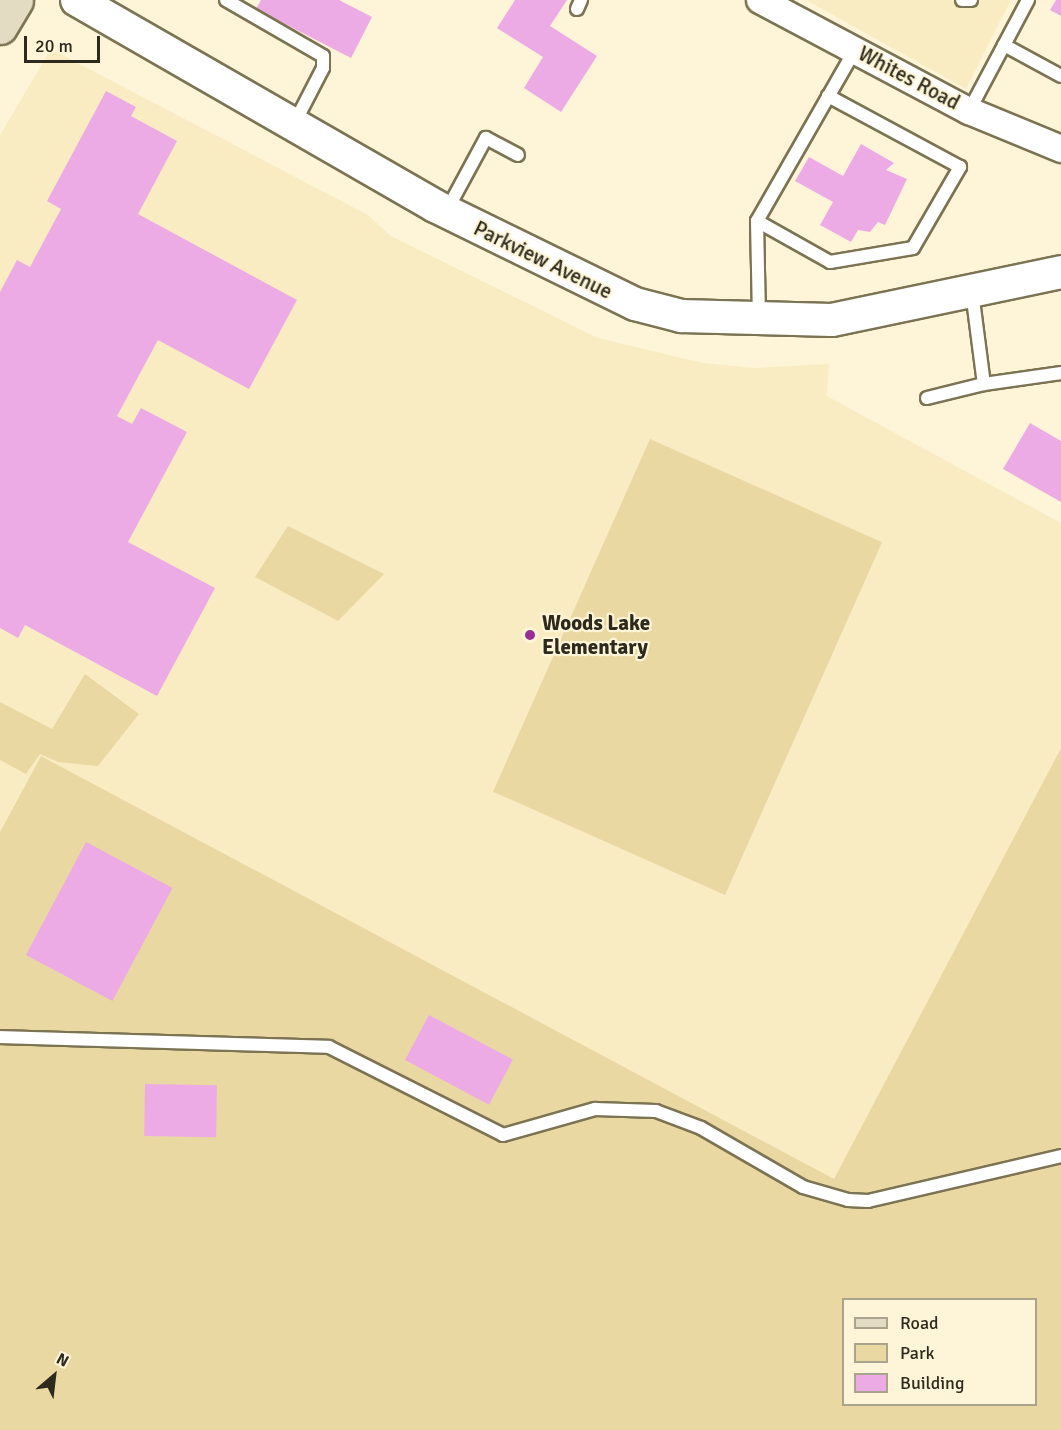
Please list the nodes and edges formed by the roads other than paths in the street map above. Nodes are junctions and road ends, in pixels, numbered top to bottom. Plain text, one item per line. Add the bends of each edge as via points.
1 (16, 0) edge
2 (77, 0) edge
3 (226, 0) edge
4 (760, 0) edge
5 (962, 0) edge
6 (971, 0) edge
7 (1028, 0) edge
8 (793, 8) edge
9 (0, 27) edge
10 (1004, 45) junction
11 (855, 50) junction
12 (1061, 76) edge
13 (828, 96) junction
14 (969, 111) junction
15 (294, 124) junction
16 (1061, 148) edge
17 (518, 154) dead end
18 (446, 212) junction
19 (757, 221) junction
20 (1061, 272) edge
21 (972, 291) junction
22 (759, 321) junction
23 (1061, 373) edge
24 (984, 384) junction
25 (927, 398) dead end
26 (0, 1037) edge
27 (1061, 1156) edge

1 - 9 main road
2 - 15 street, Parkview Avenue
3 - 15 lane via 323,56 323,68
4 - 8 street, Whites Road
5 - 6 lane
7 - 10 lane
8 - 11 street, Whites Road
10 - 12 lane
10 - 14 lane
11 - 13 lane
11 - 14 street, Whites Road
13 - 19 lane
13 - 19 lane via 960,167 912,248 830,262
14 - 16 street, Whites Road
15 - 18 street, Parkview Avenue
17 - 18 lane via 486,138
18 - 22 street, Parkview Avenue via 635,304 681,316
19 - 22 lane
20 - 21 street, Parkview Avenue
21 - 22 street, Parkview Avenue via 832,320
21 - 24 lane
23 - 24 lane
24 - 25 lane
26 - 27 lane via 329,1047 503,1135 596,1109 656,1111 701,1128 803,1187 848,1200 880,1199

